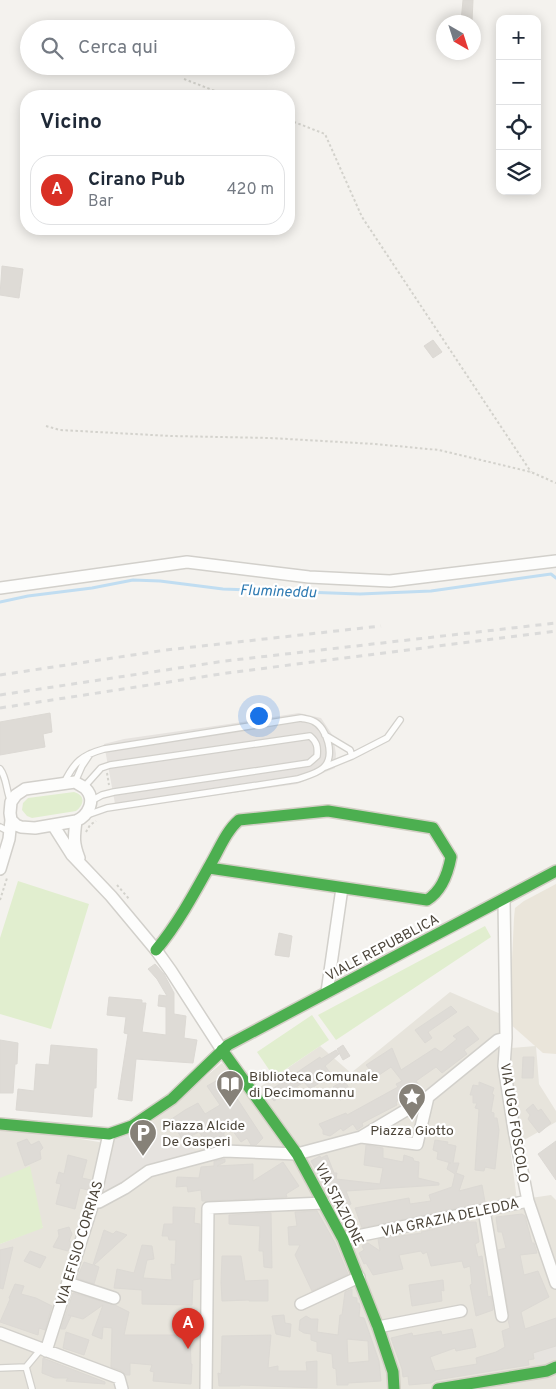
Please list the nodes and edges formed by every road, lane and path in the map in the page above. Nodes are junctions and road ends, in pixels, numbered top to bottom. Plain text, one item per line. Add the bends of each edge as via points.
1 (184, 79) dead end
2 (212, 90) edge
3 (295, 122) edge
4 (46, 426) dead end
5 (531, 472) junction
6 (556, 483) edge
7 (556, 561) edge
8 (0, 588) edge
9 (400, 720) dead end
10 (325, 735) junction
11 (91, 753) junction
12 (352, 756) junction
13 (106, 766) junction
14 (322, 768) junction
15 (0, 769) edge
16 (74, 784) junction
17 (110, 793) junction
18 (91, 801) junction
19 (11, 802) junction
20 (86, 819) junction
21 (53, 825) junction
22 (7, 826) edge
23 (83, 837) dead end
24 (83, 866) junction
25 (209, 868) junction
26 (4, 870) edge
27 (556, 871) edge
28 (115, 883) dead end
29 (342, 888) junction
30 (504, 899) junction
31 (0, 900) edge
32 (133, 905) dead end
33 (156, 950) junction
34 (327, 992) junction
35 (506, 1038) junction
36 (222, 1050) junction
37 (428, 1096) junction
38 (0, 1124) edge
39 (109, 1134) junction
40 (362, 1137) junction
41 (297, 1154) junction
42 (528, 1201) junction
43 (94, 1202) junction
44 (324, 1203) junction
45 (484, 1210) junction
46 (342, 1240) junction
47 (359, 1277) junction
48 (68, 1282) junction
49 (556, 1283) edge
50 (114, 1298) dead end
51 (301, 1304) dead end
52 (461, 1311) dead end
53 (502, 1316) dead end
54 (378, 1327) junction
55 (0, 1332) edge
56 (44, 1350) junction
57 (26, 1367) junction
58 (556, 1367) edge
59 (0, 1368) edge
60 (32, 1389) edge
61 (122, 1389) edge
62 (206, 1389) edge
63 (394, 1389) edge
64 (438, 1389) edge

1 - 2 path
3 - 5 path via 325,134 362,217
4 - 5 path via 60,430 376,444 439,450
5 - 6 path
7 - 8 street via 390,581 309,577 187,562
9 - 12 lane via 388,738
10 - 11 lane via 314,721 301,718
10 - 12 lane via 350,750
10 - 14 lane via 330,751
11 - 16 lane
11 - 16 lane via 81,758 69,772
12 - 14 lane
13 - 16 lane
13 - 17 path
13 - 17 lane via 310,736 318,748 317,756 309,763
14 - 20 lane via 298,779 107,808
15 - 19 lane
16 - 18 street via 89,793
16 - 19 street via 25,789
17 - 18 lane
18 - 20 street
19 - 22 street
20 - 21 street
20 - 23 path via 90,825
20 - 24 street via 74,837 74,847
21 - 22 street via 35,828
21 - 24 street via 66,848
22 - 26 street
24 - 33 street
25 - 29 street
25 - 29 street via 232,826 239,820 319,811 433,828 451,857 440,887 427,900
25 - 33 street
26 - 31 path
27 - 30 street, VIALE REPUBBLICA
28 - 32 path
29 - 34 street
30 - 34 street, VIALE REPUBBLICA
30 - 35 street, VIA UGO FOSCOLO
33 - 36 street
34 - 36 street, VIALE REPUBBLICA
35 - 37 street via 498,1040
35 - 42 street, VIA UGO FOSCOLO via 504,1066
36 - 39 street, VIALE REPUBBLICA via 172,1100 132,1126
36 - 41 street, VIA STAZIONE
37 - 40 street
37 - 40 street via 416,1144
38 - 39 street
39 - 43 street, VIA EFISIO CORRIAS
40 - 41 street
41 - 43 street via 224,1151 149,1171 125,1188
41 - 44 street, VIA STAZIONE
42 - 45 street, VIA GRAZIA DELEDDA
42 - 49 street, VIA UGO FOSCOLO
43 - 48 street, VIA EFISIO CORRIAS
44 - 46 street, VIA STAZIONE
44 - 62 street via 208,1208
45 - 46 street, VIA GRAZIA DELEDDA
45 - 53 street
46 - 47 street, VIA STAZIONE
47 - 51 street
47 - 54 street, VIA STAZIONE
48 - 50 street
48 - 56 street, VIA EFISIO CORRIAS
52 - 54 street
54 - 63 street, VIA STAZIONE via 393,1372
55 - 56 street
56 - 57 lane
56 - 61 street via 119,1378
57 - 59 lane
57 - 60 lane
58 - 64 street

